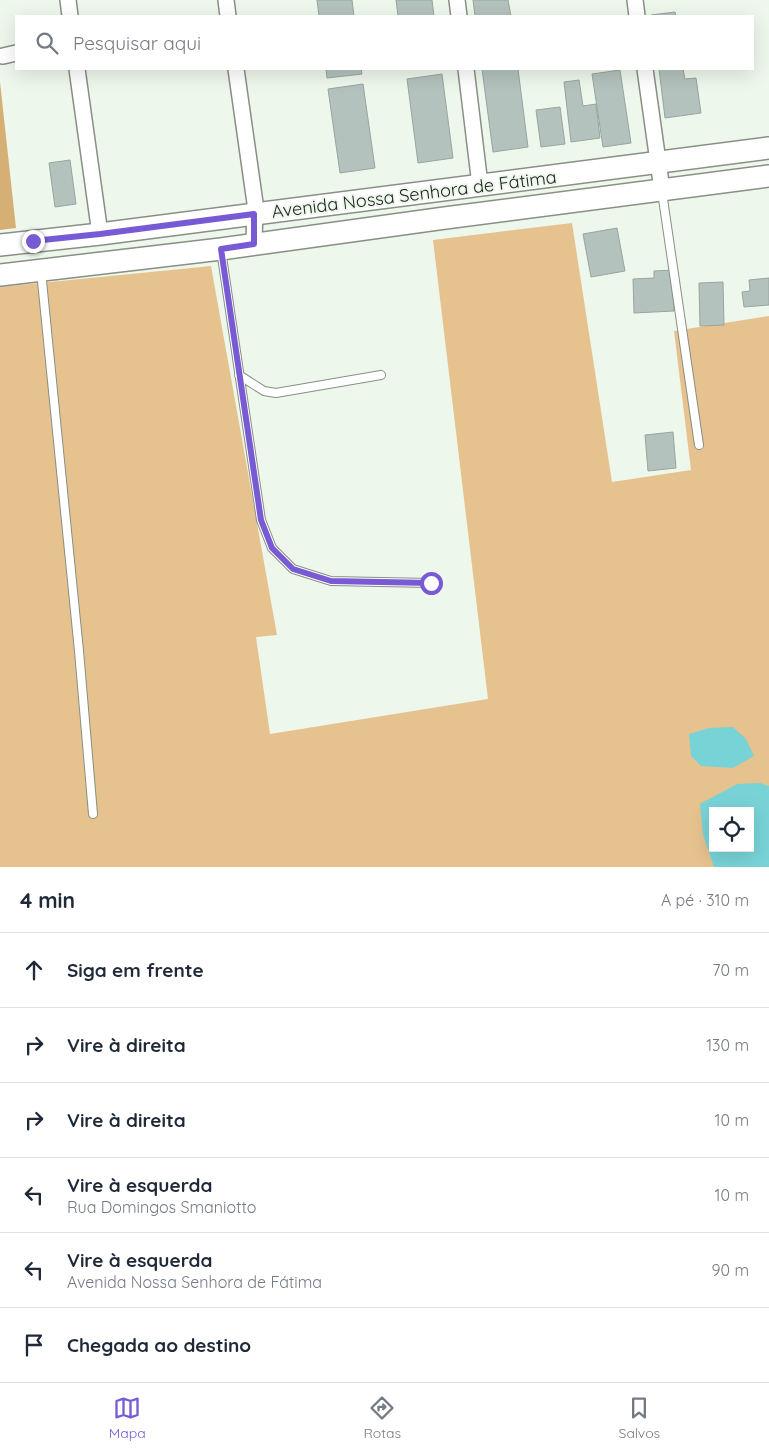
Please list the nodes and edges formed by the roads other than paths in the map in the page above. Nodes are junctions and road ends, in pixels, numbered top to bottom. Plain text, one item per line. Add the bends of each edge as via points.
1 (68, 0) edge
2 (226, 0) edge
3 (457, 0) edge
4 (635, 0) edge
5 (70, 15) edge
6 (228, 15) edge
7 (459, 15) edge
8 (637, 15) edge
9 (77, 70) edge
10 (236, 70) edge
11 (466, 70) edge
12 (645, 70) edge
13 (769, 148) edge
14 (658, 163) junction
15 (769, 176) edge
16 (480, 185) junction
17 (662, 190) junction
18 (484, 213) junction
19 (254, 214) junction
20 (100, 234) junction
21 (254, 244) junction
22 (0, 245) edge
23 (221, 249) junction
24 (41, 270) junction
25 (0, 276) edge
26 (239, 375) junction
27 (381, 375) dead end
28 (699, 444) dead end
29 (431, 583) dead end
30 (93, 814) dead end

1 - 5 street
2 - 6 street
3 - 7 street
4 - 8 street
9 - 20 street
10 - 19 street
11 - 16 street
12 - 14 street
13 - 14 street, Avenida Nossa Senhora de Fátima
14 - 16 street, Avenida Nossa Senhora de Fátima
14 - 17 street
15 - 17 street
16 - 18 street
16 - 19 street, Avenida Nossa Senhora de Fátima
17 - 18 street
17 - 28 lane
18 - 21 street
19 - 20 street, Avenida Nossa Senhora de Fátima
19 - 21 street
20 - 22 street, Avenida Nossa Senhora de Fátima
21 - 23 street
23 - 24 street
23 - 26 lane
24 - 25 street
24 - 30 lane
26 - 27 lane via 264,391 276,393
26 - 29 lane via 261,520 272,548 293,569 331,581

